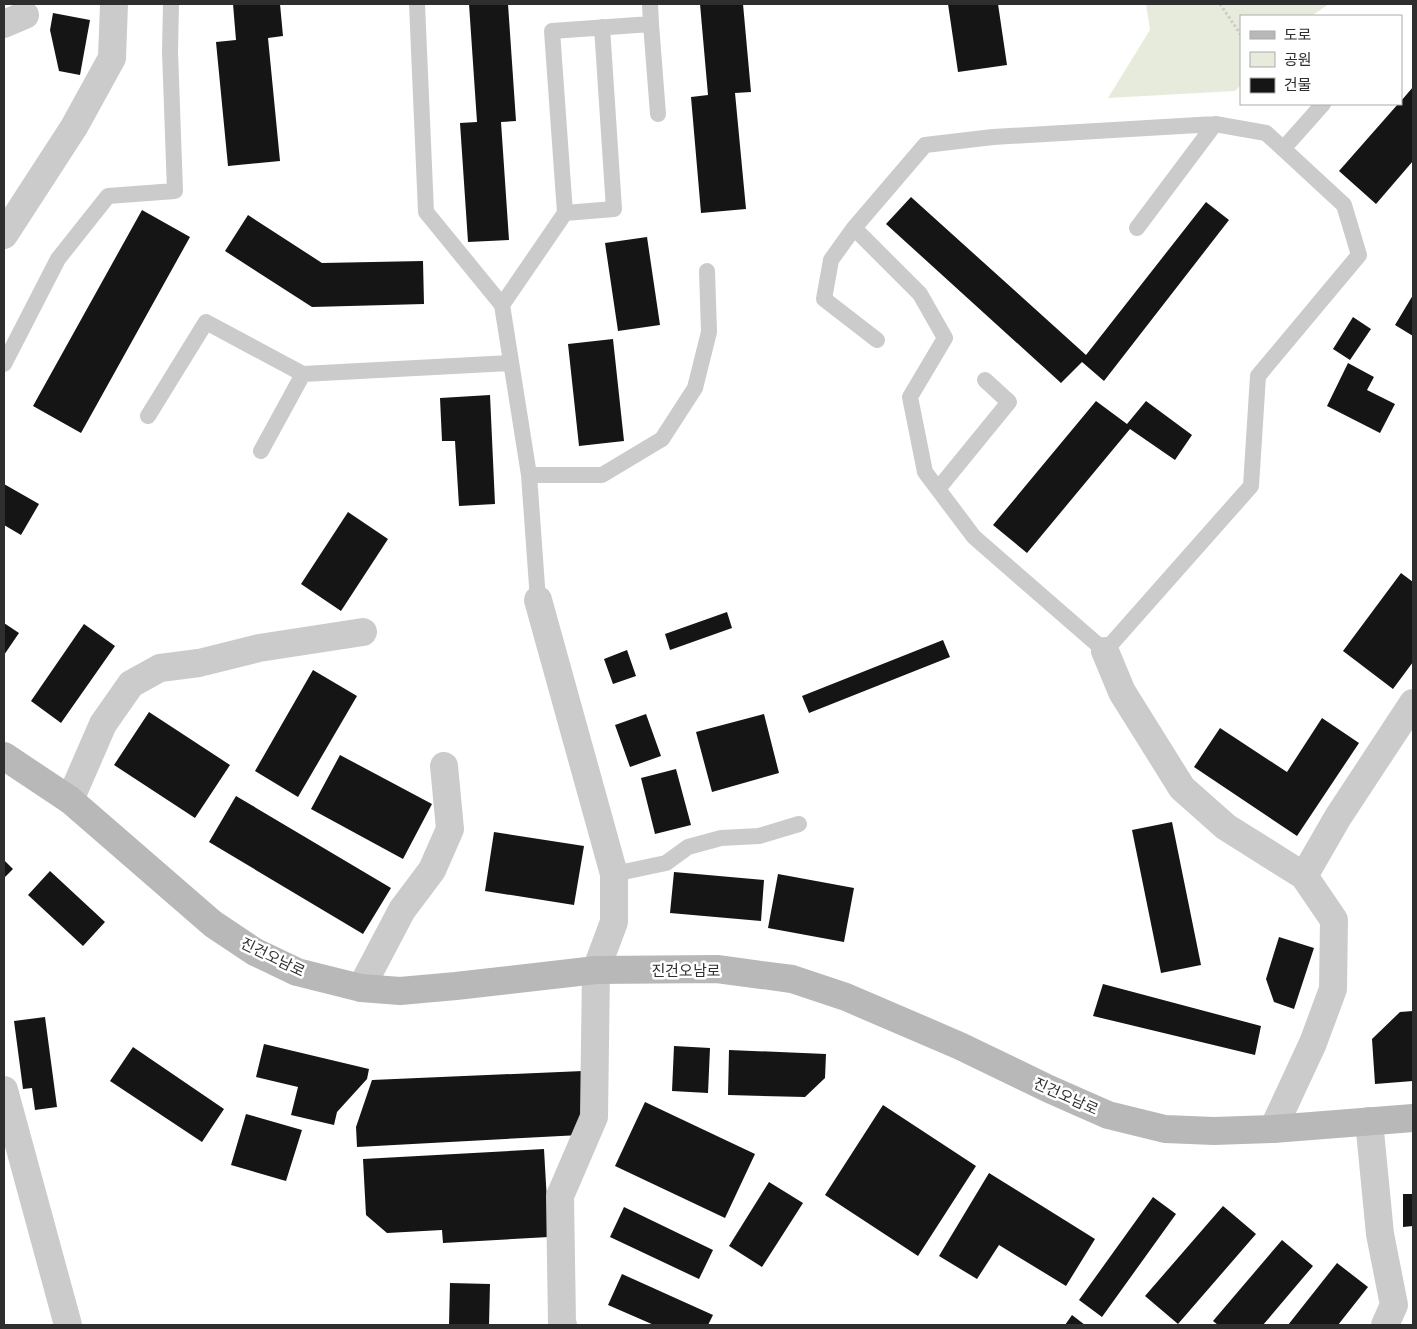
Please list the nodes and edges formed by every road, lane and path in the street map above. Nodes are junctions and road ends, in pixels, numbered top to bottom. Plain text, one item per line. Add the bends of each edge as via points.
1 (114, 4) edge
2 (171, 4) edge
3 (417, 4) edge
4 (650, 4) edge
5 (1220, 4) edge
6 (651, 24) junction
7 (602, 27) junction
8 (1240, 34) edge
9 (1323, 105) edge
10 (658, 114) dead end
11 (1215, 124) junction
12 (1282, 149) junction
13 (565, 213) junction
14 (854, 228) junction
15 (1137, 228) dead end
16 (4, 235) edge
17 (707, 271) dead end
18 (502, 305) junction
19 (877, 340) dead end
20 (511, 362) junction
21 (4, 364) edge
22 (303, 374) junction
23 (985, 380) dead end
24 (148, 416) dead end
25 (261, 451) dead end
26 (529, 475) junction
27 (938, 489) junction
28 (538, 600) joint
29 (363, 632) dead end
30 (1105, 651) junction
31 (1413, 703) edge
32 (4, 756) edge
33 (444, 766) dead end
34 (70, 800) junction
35 (799, 824) dead end
36 (614, 874) junction
37 (1304, 876) junction
38 (596, 970) junction
39 (361, 988) junction
40 (4, 1090) edge
41 (1413, 1118) edge
42 (1369, 1121) junction
43 (1273, 1129) junction
44 (1396, 1318) edge
45 (68, 1325) edge
46 (563, 1325) edge

1 - 16 street via 112,58 74,127
2 - 21 lane via 175,191 108,196 58,259
3 - 18 lane via 426,212
4 - 6 lane
5 - 8 path
6 - 7 lane
6 - 10 lane
7 - 13 lane via 614,209
7 - 13 lane via 552,32
9 - 12 lane
11 - 12 lane via 1266,133
11 - 14 lane via 993,137 925,145
11 - 15 lane
12 - 30 lane via 1344,205 1359,255 1258,376 1251,486
13 - 18 lane
14 - 19 lane via 831,260 824,299
14 - 27 lane via 920,294 945,338 910,397 925,472
17 - 26 lane via 709,332 695,388 662,439 602,474
18 - 20 lane
20 - 22 lane
20 - 26 lane
22 - 24 lane via 206,322
22 - 25 lane
23 - 27 lane via 1009,402
26 - 28 lane
27 - 30 lane via 974,537
28 - 36 street
29 - 34 street via 259,648 199,664 160,668 131,684 103,724
30 - 37 street via 1122,692 1182,788 1226,827
31 - 37 street via 1338,817
32 - 34 main road, 진건오남로
33 - 39 street via 450,829 432,870 402,910
34 - 39 main road, 진건오남로 via 213,924 255,952 297,972
35 - 36 lane via 759,836 721,838 688,847 666,863
36 - 38 street via 614,922
37 - 43 street via 1334,920 1332,988 1313,1043
38 - 39 main road, 진건오남로 via 428,989
38 - 43 main road, 진건오남로 via 717,968 792,979 846,997 916,1027 1108,1115 1165,1129
38 - 46 street via 594,1117 560,1196
40 - 45 street
41 - 42 main road, 진건오남로
42 - 43 main road, 진건오남로
42 - 44 street via 1380,1234

